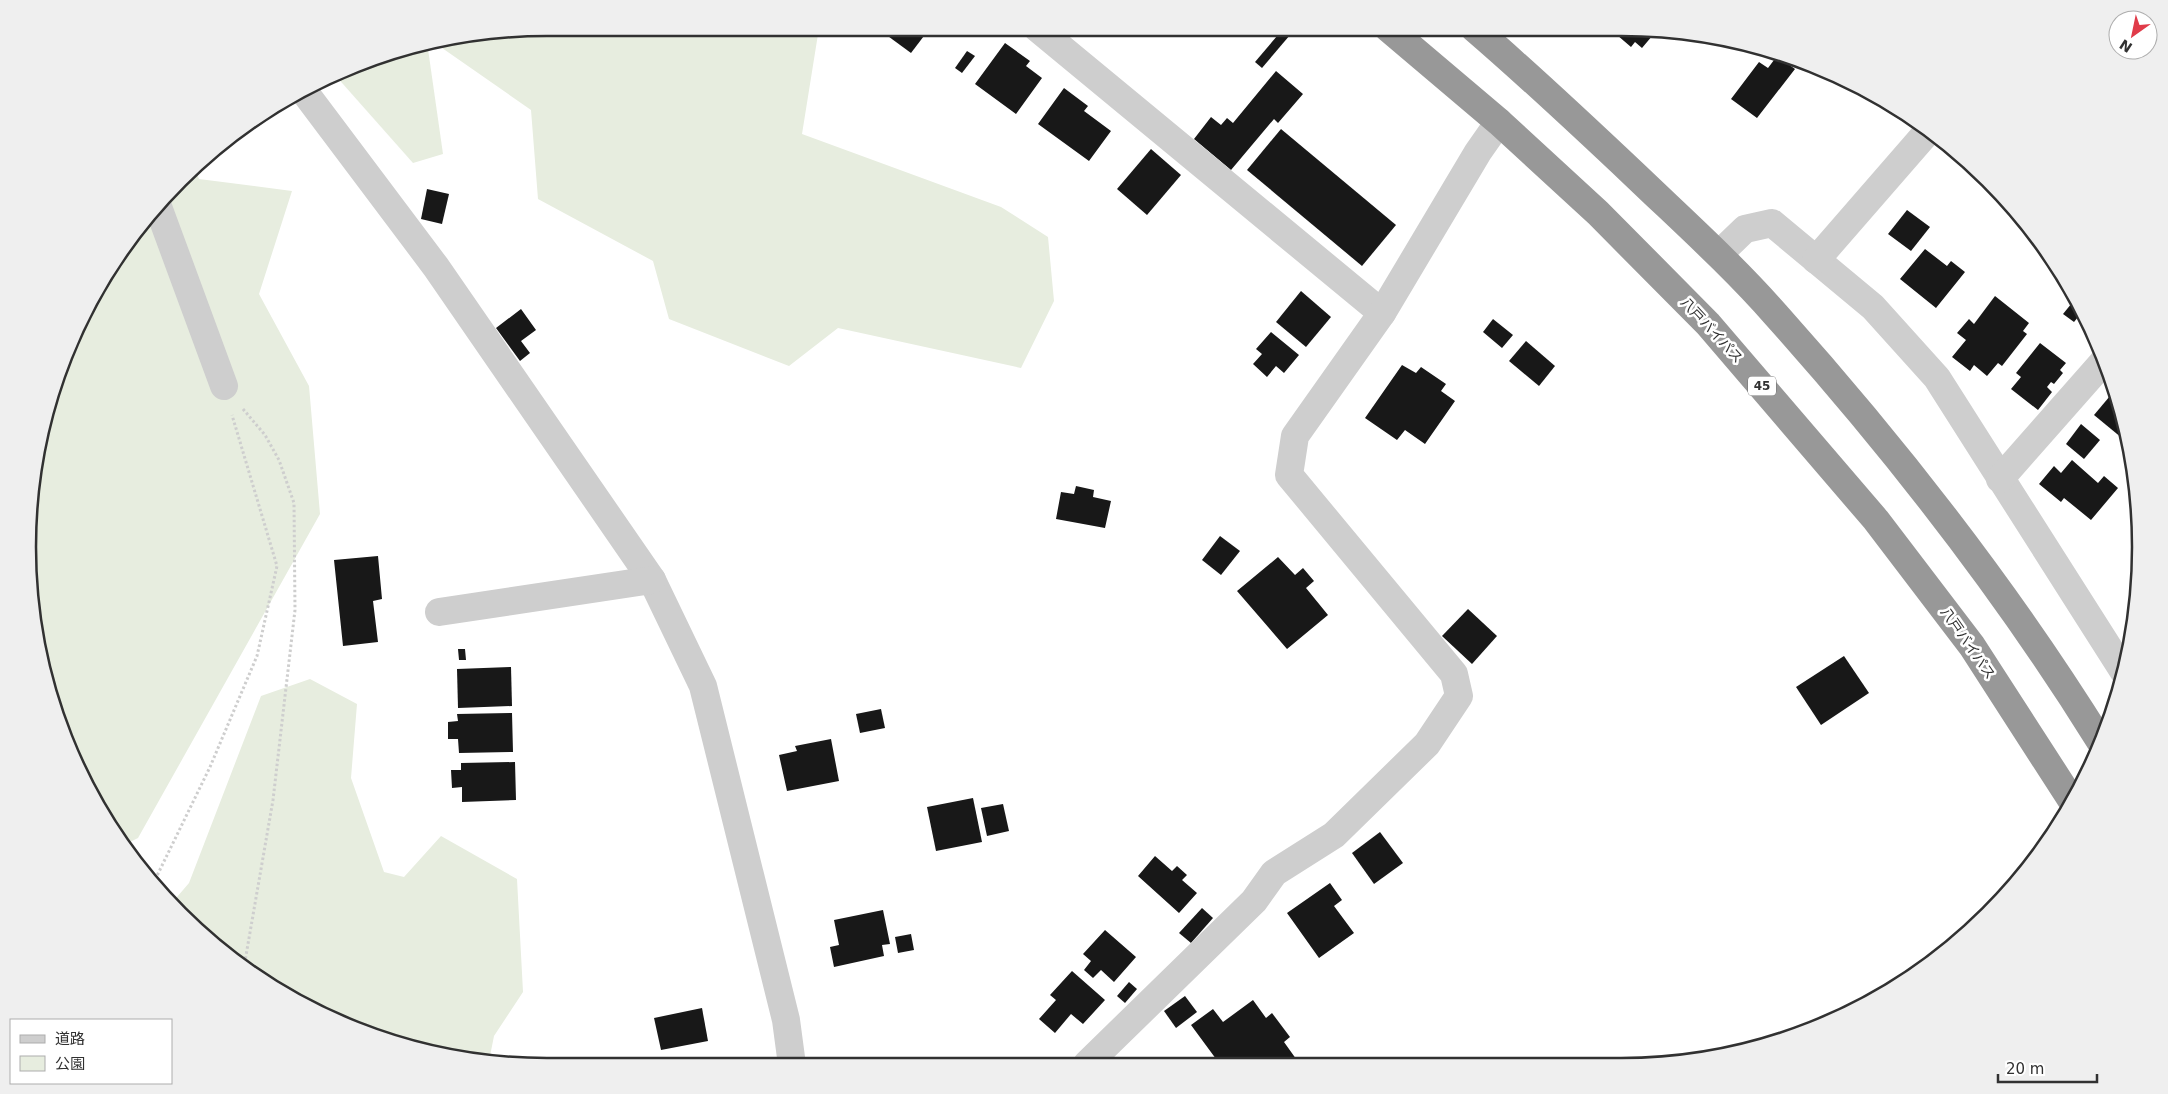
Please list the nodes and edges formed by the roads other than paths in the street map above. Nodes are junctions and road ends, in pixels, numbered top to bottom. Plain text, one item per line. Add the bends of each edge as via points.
1 (1048, 36) edge
2 (1397, 36) edge
3 (1483, 36) edge
4 (308, 96) edge
5 (1499, 122) junction
6 (1924, 136) edge
7 (160, 213) edge
8 (1718, 254) junction
9 (1816, 260) junction
10 (1382, 313) junction
11 (2099, 367) edge
12 (224, 386) road end
13 (2000, 479) junction
14 (652, 580) junction
15 (439, 612) dead end
16 (2118, 663) edge
17 (2096, 734) edge
18 (2067, 794) edge
19 (791, 1058) edge
20 (1093, 1058) edge

1 - 10 street
2 - 5 highway, 八戸バイパス / 45
3 - 8 highway
4 - 14 street via 436,267
5 - 10 street
5 - 18 highway, 八戸バイパス / 45 via 1598,212 1701,317 1793,421 1876,520 1972,646
6 - 9 street
7 - 12 street
8 - 9 street via 1745,229 1772,223
8 - 17 highway via 1776,315 1930,498 2048,658
9 - 13 street via 1873,307 1937,378
10 - 20 street via 1295,436 1289,476 1454,674 1459,696 1420,750 1334,835 1274,873 1254,901
11 - 13 street
13 - 16 street
14 - 15 street
14 - 19 street via 703,686 786,1020

